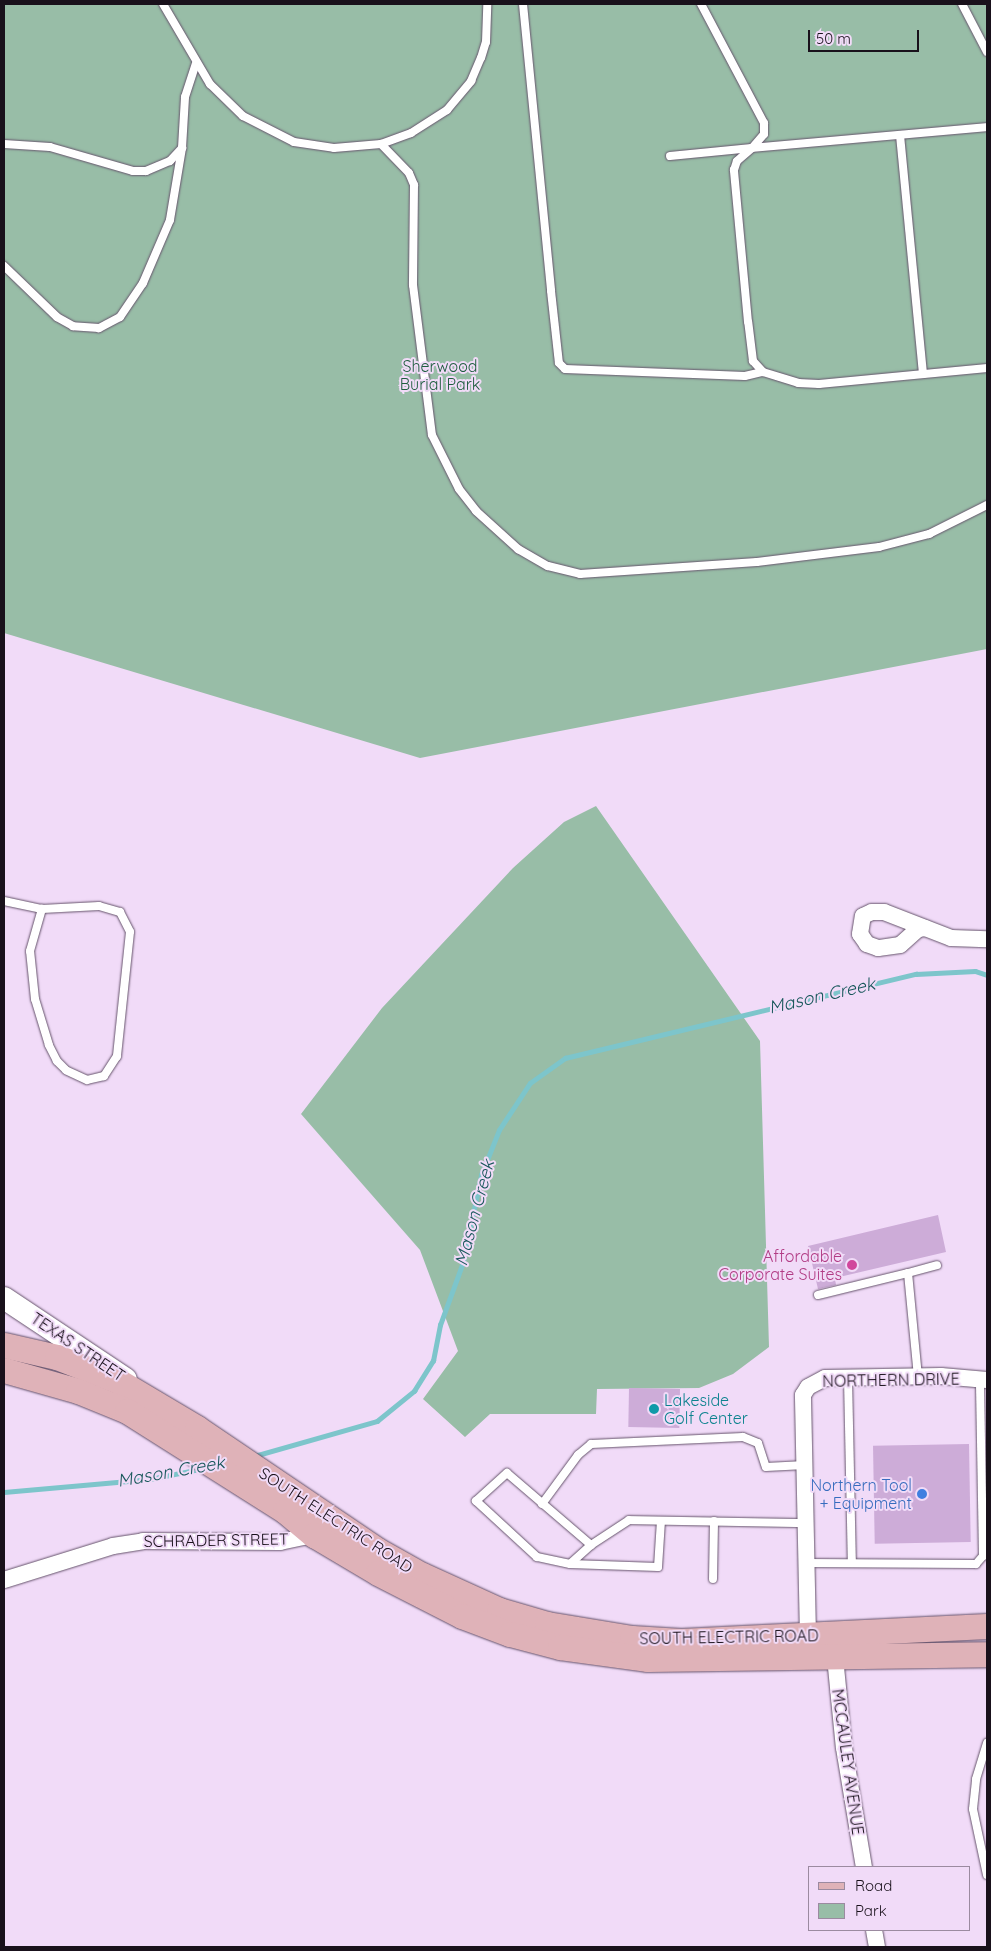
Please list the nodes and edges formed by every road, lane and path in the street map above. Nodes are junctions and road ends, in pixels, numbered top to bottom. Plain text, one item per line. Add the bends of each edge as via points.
1 (163, 4) edge
2 (487, 4) edge
3 (523, 4) edge
4 (701, 4) edge
5 (962, 4) edge
6 (987, 52) edge
7 (196, 64) junction
8 (987, 127) edge
9 (900, 135) junction
10 (4, 144) edge
11 (381, 144) junction
12 (182, 148) junction
13 (752, 148) junction
14 (670, 156) dead end
15 (4, 266) edge
16 (987, 368) edge
17 (763, 372) junction
18 (923, 374) junction
19 (987, 505) edge
20 (4, 902) edge
21 (42, 910) junction
22 (925, 928) dead end
23 (987, 939) edge
24 (936, 1265) dead end
25 (908, 1274) junction
26 (818, 1295) dead end
27 (4, 1298) edge
28 (4, 1345) edge
29 (4, 1370) edge
30 (918, 1377) junction
31 (848, 1378) junction
32 (983, 1379) edge
33 (150, 1398) junction
34 (805, 1465) junction
35 (542, 1504) junction
36 (661, 1521) junction
37 (714, 1521) junction
38 (806, 1523) junction
39 (314, 1535) junction
40 (591, 1545) junction
41 (806, 1562) junction
42 (852, 1563) junction
43 (570, 1564) junction
44 (712, 1579) dead end
45 (4, 1580) edge
46 (987, 1626) edge
47 (808, 1636) junction
48 (987, 1654) edge
49 (836, 1657) junction
50 (987, 1743) edge
51 (864, 1866) edge
52 (987, 1875) edge
53 (874, 1931) edge
54 (877, 1947) edge

1 - 7 lane
2 - 11 lane via 484,50 461,95 430,123
3 - 17 lane via 559,363 572,371 746,376
4 - 13 lane via 764,123 764,134
5 - 6 lane
7 - 11 lane via 226,102 262,128 311,146 334,148
7 - 12 lane via 185,97
8 - 9 lane
9 - 13 lane
9 - 18 lane
10 - 12 lane via 50,147 133,171 146,171 170,161
11 - 19 lane via 409,173 414,185 413,286 432,435 459,489 476,512 518,549 548,566 580,574 757,562 879,547 929,534
12 - 15 lane via 170,220 143,282 120,317 99,328 73,326 57,317
13 - 14 lane
13 - 17 lane via 737,161 734,170 753,361
16 - 18 lane
17 - 18 lane via 798,383 819,384
20 - 21 lane
21 - 21 lane via 30,951 32,978 49,1045 66,1070 87,1080 97,1079 104,1076 117,1056 129,940 126,920 120,912 105,906
22 - 23 street via 951,938
24 - 25 lane
25 - 26 lane
25 - 30 lane
27 - 33 main road, TEXAS STREET via 108,1365
28 - 33 main road, SOUTH ELECTRIC ROAD via 95,1370
29 - 39 main road, SOUTH ELECTRIC ROAD via 78,1390 127,1411 285,1511
30 - 31 street, NORTHERN DRIVE
30 - 32 street, NORTHERN DRIVE
31 - 34 street, NORTHERN DRIVE via 816,1381 803,1395
31 - 42 lane
32 - 42 lane via 983,1556 976,1564
33 - 47 main road, SOUTH ELECTRIC ROAD via 377,1550 429,1579 499,1610 547,1624 652,1639
34 - 35 lane via 766,1467 758,1443 744,1437 591,1444 578,1455
34 - 38 street, NORTHERN DRIVE
35 - 40 lane
35 - 43 lane via 508,1473 476,1501 537,1556
36 - 37 lane
36 - 40 lane via 629,1520
36 - 43 lane via 658,1566
37 - 38 lane
37 - 44 lane
38 - 41 street, NORTHERN DRIVE
39 - 45 street, SCHRADER STREET via 280,1542 143,1541 113,1546
39 - 49 main road, SOUTH ELECTRIC ROAD via 419,1596 462,1616 560,1647 648,1659
40 - 43 lane
41 - 42 lane
41 - 47 street, NORTHERN DRIVE
46 - 47 main road, SOUTH ELECTRIC ROAD
48 - 49 main road, SOUTH ELECTRIC ROAD
49 - 51 street, MCCAULEY AVENUE via 844,1748
50 - 52 lane via 976,1779 973,1809
53 - 54 street

